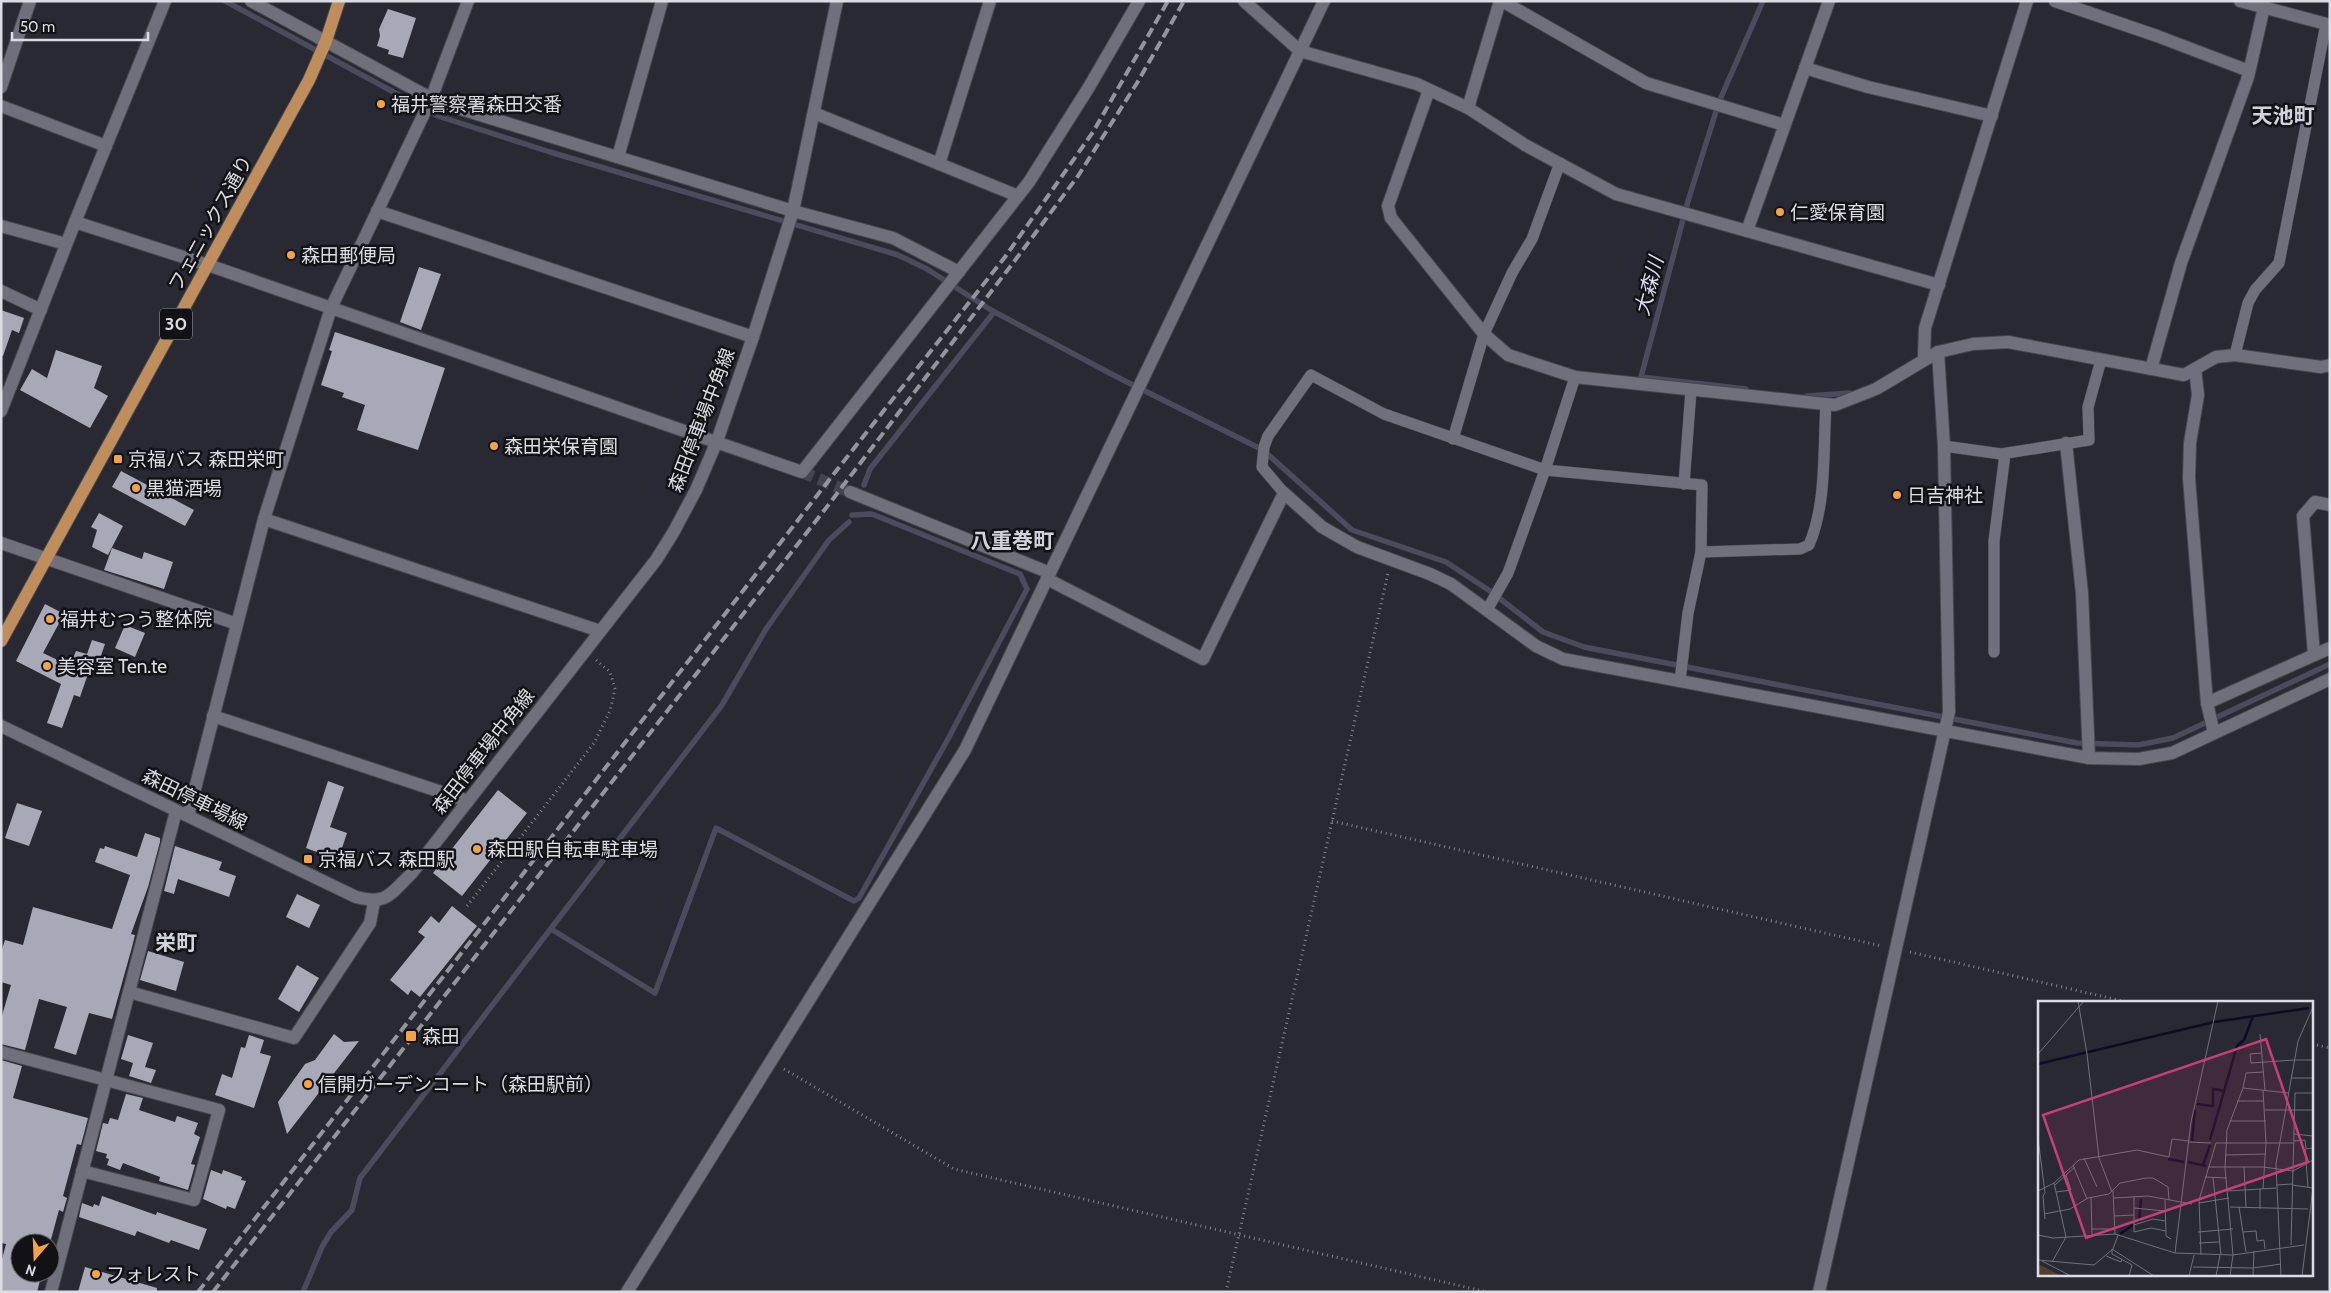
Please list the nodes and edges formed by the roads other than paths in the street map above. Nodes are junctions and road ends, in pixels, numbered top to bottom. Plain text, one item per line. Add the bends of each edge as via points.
1 (30, 1) edge
2 (165, 1) edge
3 (251, 1) edge
4 (339, 1) edge
5 (468, 1) edge
6 (662, 1) edge
7 (837, 1) edge
8 (990, 1) edge
9 (1140, 1) edge
10 (1244, 1) edge
11 (1324, 1) edge
12 (1501, 1) edge
13 (1829, 1) edge
14 (2027, 1) edge
15 (2055, 1) edge
16 (2240, 1) edge
17 (2264, 7) junction
18 (2328, 24) edge
19 (326, 41) junction
20 (1300, 51) junction
21 (1805, 68) junction
22 (2249, 71) junction
23 (1, 87) edge
24 (1429, 90) junction
25 (431, 99) junction
26 (1, 106) edge
27 (1468, 108) junction
28 (814, 113) junction
29 (1992, 116) junction
30 (1784, 126) junction
31 (106, 146) junction
32 (618, 158) junction
33 (1560, 163) junction
34 (940, 164) junction
35 (1018, 196) junction
36 (378, 211) junction
37 (792, 214) junction
38 (75, 222) junction
39 (1, 226) edge
40 (1747, 231) junction
41 (66, 244) junction
42 (208, 265) junction
43 (959, 272) junction
44 (1939, 285) junction
45 (1, 291) edge
46 (331, 308) junction
47 (41, 310) junction
48 (1484, 334) junction
49 (753, 337) junction
50 (1938, 352) junction
51 (2234, 355) junction
52 (1924, 358) junction
53 (2101, 360) junction
54 (2330, 365) edge
55 (2151, 369) junction
56 (2195, 369) junction
57 (1575, 376) junction
58 (1691, 390) junction
59 (1826, 404) junction
60 (1, 411) edge
61 (1453, 439) junction
62 (717, 441) junction
63 (2066, 443) junction
64 (1944, 446) junction
65 (2005, 454) junction
66 (1545, 470) junction
67 (1684, 484) junction
68 (850, 492) tunnel mouth
69 (1284, 493) junction
70 (2330, 506) edge
71 (264, 519) junction
72 (1, 543) edge
73 (1701, 552) junction
74 (46, 558) junction
75 (1048, 576) junction
76 (1489, 606) junction
77 (237, 624) junction
78 (600, 631) junction
79 (1, 641) edge
80 (2330, 648) edge
81 (1994, 652) dead end
82 (2314, 654) junction
83 (1680, 676) junction
84 (2330, 679) edge
85 (2208, 708) junction
86 (214, 716) junction
87 (1, 726) edge
88 (1946, 728) junction
89 (2213, 730) junction
90 (2089, 756) junction
91 (468, 801) junction
92 (182, 814) junction
93 (374, 902) junction
94 (129, 992) junction
95 (1, 1052) edge
96 (106, 1080) junction
97 (82, 1171) junction
98 (51, 1292) edge
99 (627, 1292) edge
100 (1819, 1292) edge

1 - 23 street
2 - 31 street
3 - 19 street
4 - 19 main road, フェニックス通り / 30
5 - 25 street
6 - 32 street
7 - 28 street, 森田停車場中角線
8 - 34 street
9 - 35 street via 1089,88
10 - 20 street
11 - 20 street
12 - 27 street
12 - 30 street via 1646,83
13 - 21 street
14 - 29 street
15 - 22 street
16 - 17 street
17 - 18 street
17 - 22 street
18 - 51 lane via 2279,263 2255,290 2248,304
19 - 25 street
19 - 42 main road, フェニックス通り / 30 via 309,80
20 - 24 street
20 - 75 street
21 - 29 street via 1868,88
21 - 30 street
22 - 55 street via 2181,263
24 - 27 street
24 - 48 street via 1388,206 1391,218
25 - 32 street
25 - 36 street
26 - 31 street
27 - 33 street via 1525,145
28 - 34 street
28 - 37 street, 森田停車場中角線
29 - 44 street
30 - 40 street
31 - 38 street
32 - 37 street
33 - 40 street via 1616,194
33 - 48 lane via 1532,239 1512,273
34 - 35 street
35 - 43 street
36 - 46 street
36 - 49 street
37 - 43 street via 893,238
37 - 49 street, 森田停車場中角線
38 - 41 street
38 - 42 street
39 - 41 street
40 - 44 street
41 - 47 street
42 - 46 street
42 - 74 main road, フェニックス通り / 30
43 - 62 street via 802,472
44 - 52 street via 1925,328
45 - 47 street
46 - 62 street
46 - 71 street
47 - 60 street
48 - 57 street via 1508,355
48 - 61 lane
49 - 62 street, 森田停車場中角線
50 - 52 street
50 - 53 street via 1973,344 2008,342
50 - 64 street
51 - 54 street via 2321,367
51 - 56 street via 2216,357
52 - 59 street via 1876,389 1835,405
53 - 55 street
53 - 63 lane via 2088,407 2089,440
55 - 56 street via 2184,375
56 - 85 street via 2198,395 2190,443 2189,478
57 - 58 street
57 - 66 lane
58 - 59 street
58 - 67 lane
59 - 73 lane via 1820,493 1809,545 1800,549
61 - 66 lane
61 - 69 lane via 1384,414 1310,375 1268,436 1261,459 1262,467
62 - 78 street, 森田停車場中角線 via 673,533
63 - 65 lane
63 - 90 street via 2082,593
64 - 65 lane
64 - 88 street via 1949,712
65 - 81 lane via 1994,541
66 - 67 lane
66 - 76 lane via 1508,573
67 - 73 lane via 1702,485
68 - 75 street
69 - 75 street via 1203,659
69 - 76 street via 1322,527 1357,547 1430,574
70 - 82 street via 2315,502 2303,516
71 - 77 street
71 - 78 street
72 - 74 street
73 - 83 lane via 1688,613
74 - 77 street
74 - 79 main road, フェニックス通り / 30
75 - 99 street via 966,750
76 - 83 street via 1536,646 1563,659
77 - 86 street
78 - 91 street, 森田停車場中角線
80 - 82 street
82 - 85 street
83 - 88 street
84 - 89 street
85 - 89 street
86 - 91 street
86 - 92 street
87 - 92 street, 森田停車場線
88 - 90 street
88 - 100 street
89 - 90 street via 2172,753 2139,759
91 - 93 street, 森田停車場中角線 via 411,874 386,898
92 - 93 street, 森田停車場線 via 356,897
92 - 94 street
93 - 94 street via 370,923 294,1038
94 - 96 street
95 - 96 street
96 - 97 street
96 - 97 street via 219,1110 194,1200
97 - 98 street

